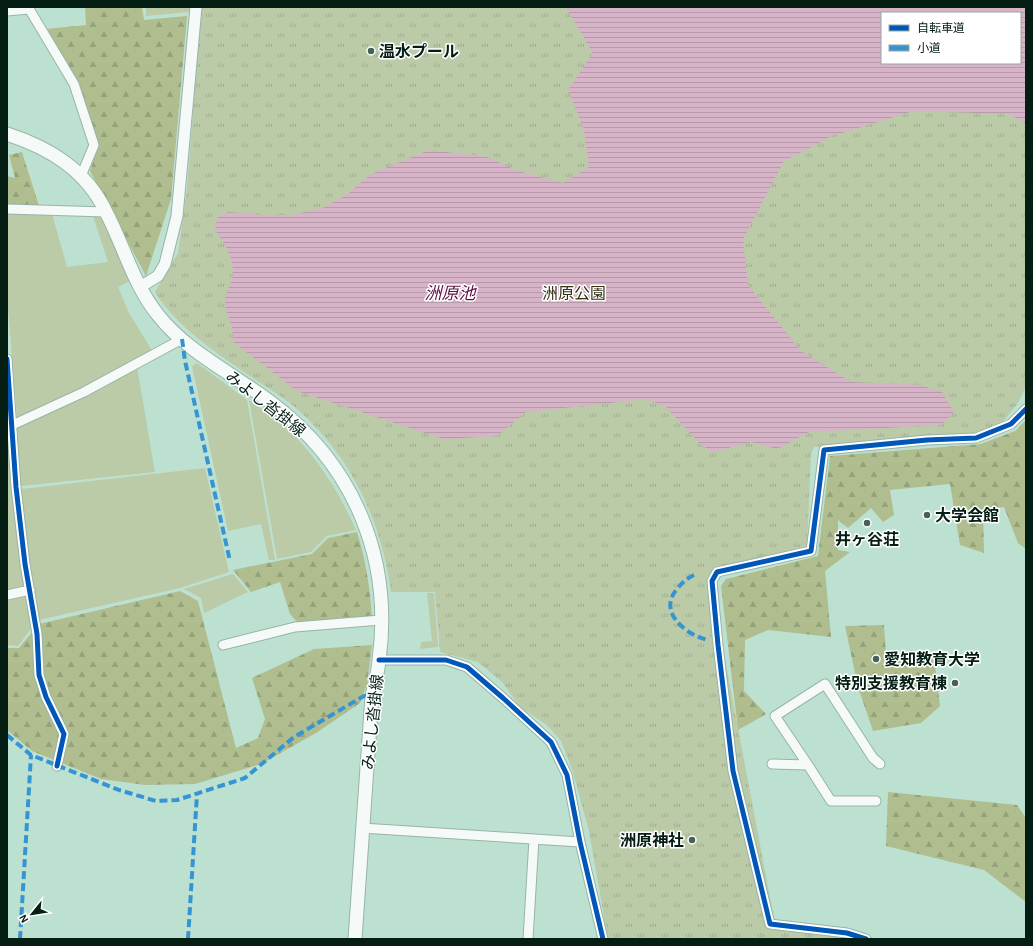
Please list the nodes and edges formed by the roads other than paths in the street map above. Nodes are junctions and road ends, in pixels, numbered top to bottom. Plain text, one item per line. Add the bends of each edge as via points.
1 (196, 7) edge
2 (28, 8) edge
3 (7, 11) edge
4 (7, 134) edge
5 (81, 176) junction
6 (7, 209) edge
7 (106, 212) junction
8 (140, 287) junction
9 (182, 339) junction
10 (7, 360) edge
11 (1026, 408) edge
12 (9, 426) edge
13 (30, 590) junction
14 (7, 595) edge
15 (381, 620) junction
16 (223, 645) dead end
17 (379, 660) junction
18 (772, 764) dead end
19 (880, 764) dead end
20 (808, 765) junction
21 (58, 766) dead end
22 (876, 802) dead end
23 (362, 828) junction
24 (534, 839) junction
25 (580, 842) junction
26 (355, 939) edge
27 (528, 939) edge
28 (603, 939) edge
29 (866, 939) edge

1 - 8 street via 177,216 165,264 158,276
2 - 3 street
2 - 5 street via 74,84 94,145
4 - 5 main road, みよし沓掛線 via 28,140 52,152
5 - 7 main road, みよし沓掛線
6 - 7 street
7 - 8 main road, みよし沓掛線
8 - 9 main road, みよし沓掛線 via 158,315
9 - 12 street via 84,392
9 - 15 main road, みよし沓掛線 via 295,421 333,464 355,500 372,547 378,570
10 - 12 street
11 - 29 street via 1011,424 976,438 824,450 811,551 717,572 712,581 734,771 770,924 847,933
12 - 13 street
13 - 14 street
13 - 21 street via 39,649 40,679 64,734
15 - 16 street via 295,627
15 - 17 main road, みよし沓掛線
17 - 23 main road, みよし沓掛線 via 372,696
17 - 25 street via 446,660 466,667 503,698 551,742 567,776
18 - 20 street
19 - 20 street via 873,758 825,684 775,716
20 - 22 street via 832,801
23 - 24 street
23 - 26 main road, みよし沓掛線
24 - 25 street
24 - 27 street
25 - 28 street

